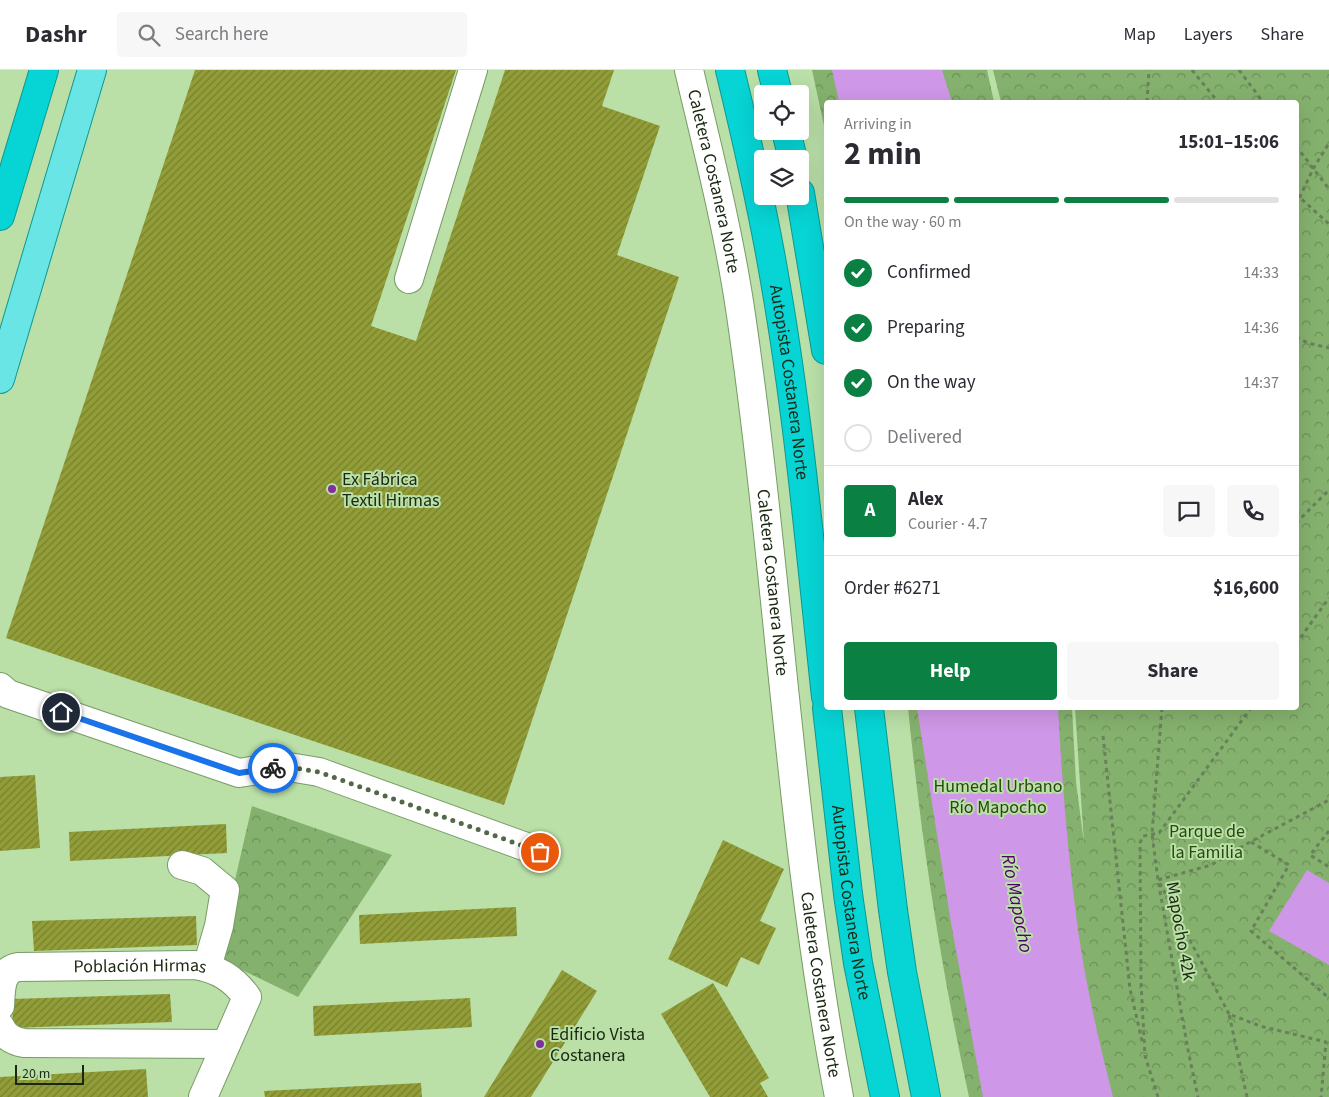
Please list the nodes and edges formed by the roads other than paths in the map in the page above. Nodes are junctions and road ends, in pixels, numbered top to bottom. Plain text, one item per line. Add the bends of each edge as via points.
1 (44, 70) edge
2 (92, 70) edge
3 (474, 70) edge
4 (689, 70) edge
5 (730, 70) edge
6 (772, 70) edge
7 (776, 85) edge
8 (802, 205) edge
9 (0, 216) edge
10 (409, 279) dead end
11 (824, 338) edge
12 (0, 379) edge
13 (824, 679) edge
14 (0, 686) edge
15 (828, 710) edge
16 (869, 710) edge
17 (540, 852) dead end
18 (182, 865) dead end
19 (207, 967) junction
20 (0, 1006) edge
21 (0, 1026) edge
22 (226, 1044) junction
23 (203, 1097) edge
24 (839, 1097) edge
25 (885, 1097) edge
26 (926, 1097) edge

1 - 9 highway
2 - 12 main road
3 - 10 street
4 - 24 street, Caletera Costanera Norte via 716,184 740,314 816,965
5 - 13 highway, Autopista Costanera Norte via 749,146 775,281 798,443
6 - 7 highway
8 - 11 highway
14 - 17 street via 8,694 239,773 282,766 319,772
15 - 25 highway, Autopista Costanera Norte via 858,963
16 - 26 highway via 893,910
18 - 19 street via 202,871 225,890
19 - 20 street, Población Hirmas via 18,967 4,974
19 - 22 street, Población Hirmas via 230,978 247,997
21 - 22 street via 9,1037 24,1043
22 - 23 street, Población Hirmas

